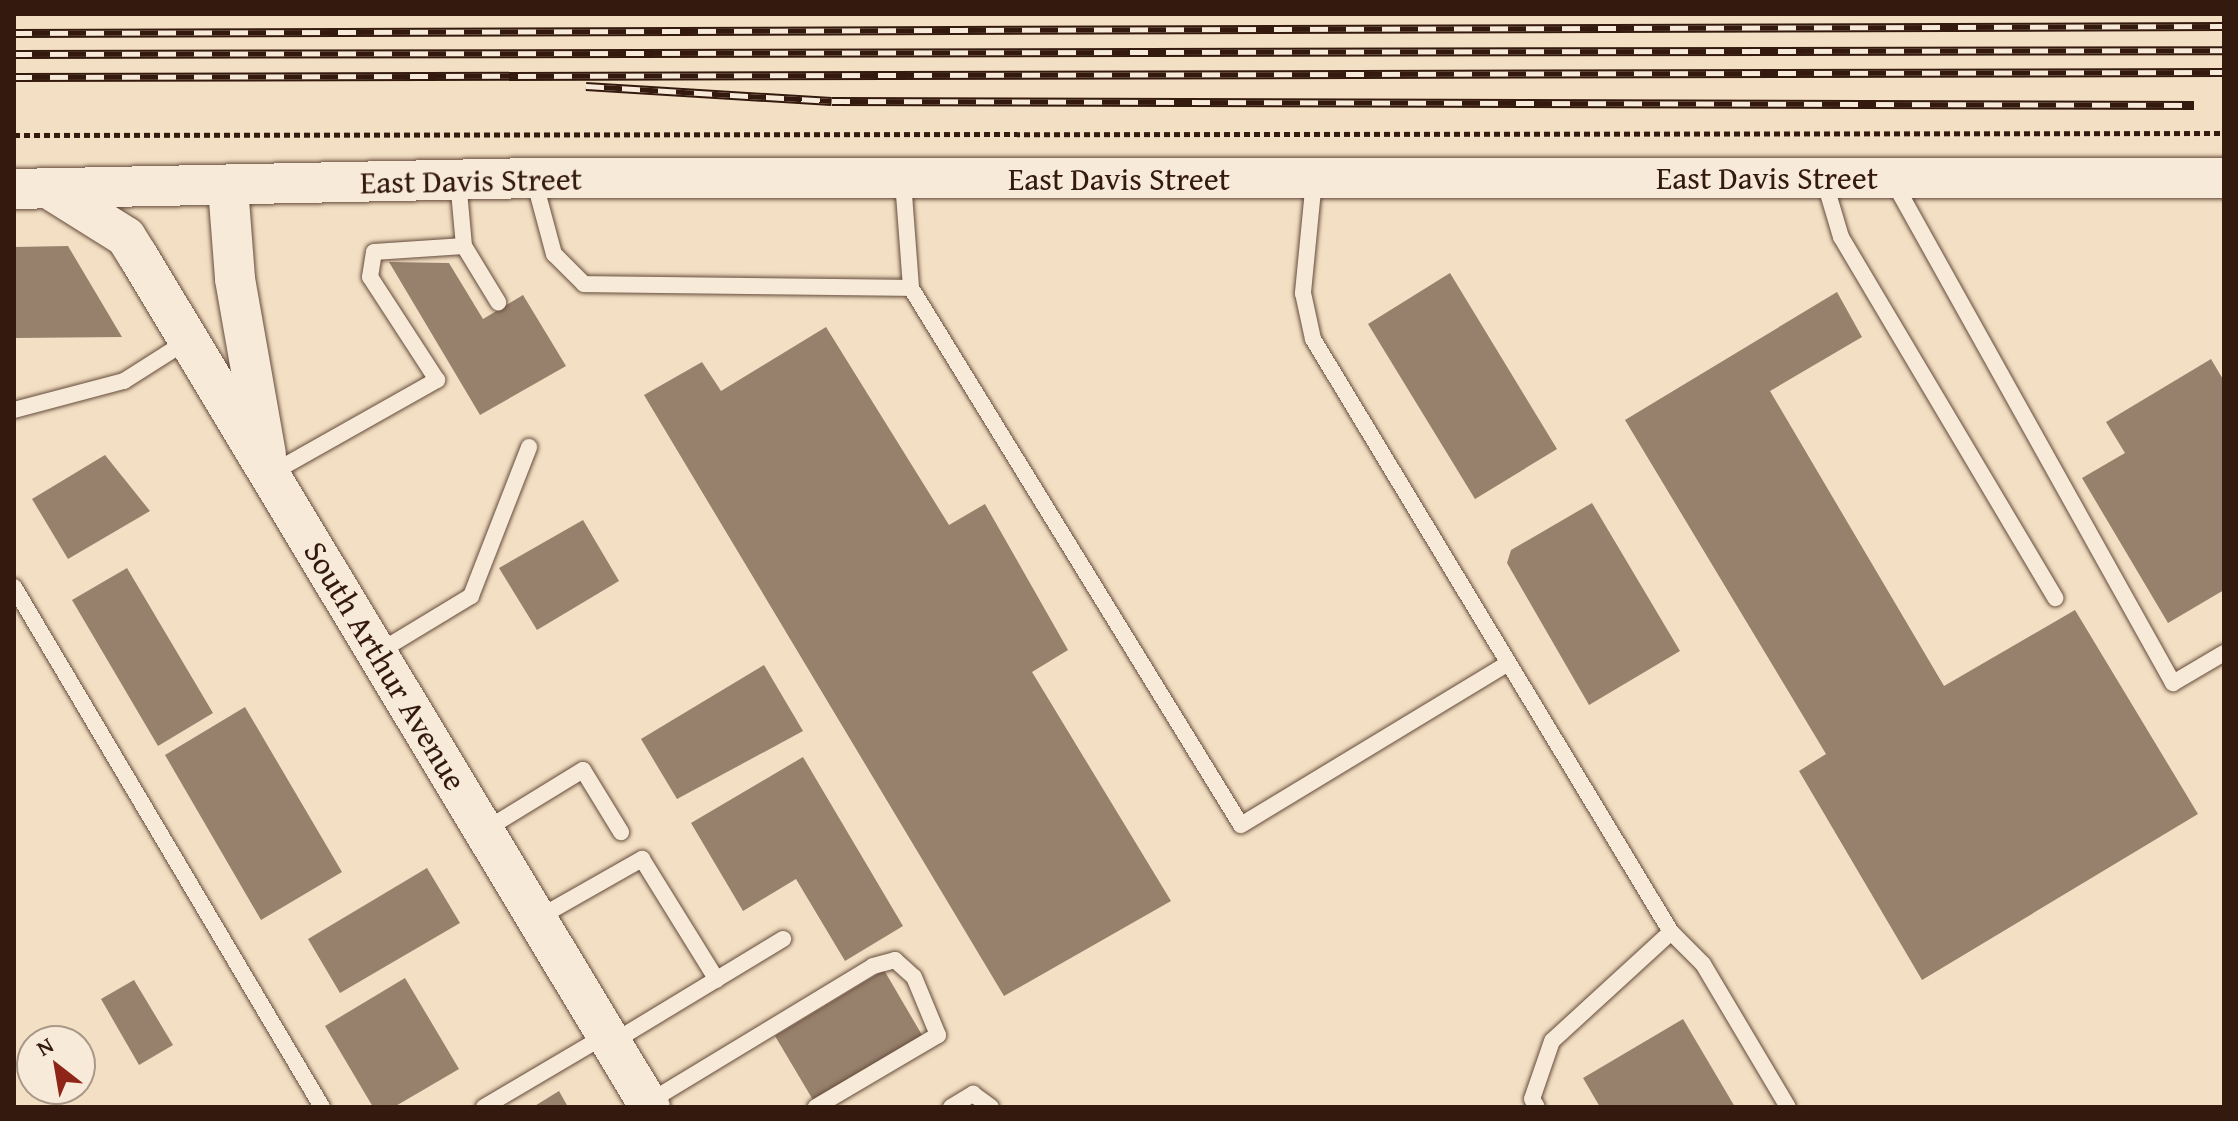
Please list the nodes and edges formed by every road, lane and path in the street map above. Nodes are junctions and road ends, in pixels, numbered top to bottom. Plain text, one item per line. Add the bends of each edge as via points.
1 (2224, 133) edge
2 (14, 135) edge
3 (534, 178) junction
4 (1315, 178) junction
5 (1824, 178) junction
6 (1891, 178) junction
7 (2224, 178) edge
8 (458, 180) junction
9 (903, 181) junction
10 (228, 187) junction
11 (31, 188) edge
12 (464, 246) junction
13 (911, 288) junction
14 (498, 302) dead end
15 (187, 341) junction
16 (14, 410) edge
17 (529, 447) dead end
18 (270, 474) junction
19 (14, 587) edge
20 (2055, 598) dead end
21 (377, 653) junction
22 (2224, 653) edge
23 (1508, 663) junction
24 (483, 831) junction
25 (621, 832) dead end
26 (536, 918) junction
27 (1671, 932) junction
28 (783, 939) dead end
29 (717, 980) junction
30 (609, 1039) junction
31 (648, 1105) edge
32 (322, 1107) edge
33 (484, 1107) edge
34 (816, 1107) edge
35 (951, 1107) edge
36 (991, 1107) edge
37 (1537, 1107) edge
38 (1788, 1107) edge

1 - 2 path
3 - 8 street, East Davis Street
3 - 9 street, East Davis Street
3 - 13 lane via 554,254 584,284
4 - 5 street, East Davis Street
4 - 9 street, East Davis Street
4 - 23 lane via 1303,293 1313,339
5 - 6 street, East Davis Street
5 - 20 lane via 1841,237
6 - 7 street, East Davis Street
6 - 22 lane via 2173,683
8 - 10 street, East Davis Street
8 - 12 lane
9 - 13 lane
10 - 11 street, East Davis Street
10 - 18 street, South Arthur Avenue via 235,279
11 - 15 street via 126,237
12 - 14 lane
12 - 18 lane via 374,252 370,277 437,380
13 - 23 lane via 1241,825
15 - 16 lane via 124,381
15 - 18 street
17 - 21 lane via 471,596
18 - 21 street, South Arthur Avenue
19 - 32 lane
21 - 24 street, South Arthur Avenue
23 - 27 lane
24 - 25 lane via 583,770
24 - 26 street, South Arthur Avenue
26 - 29 lane via 642,859
26 - 30 street, South Arthur Avenue
27 - 37 lane via 1552,1041 1532,1099
27 - 38 lane via 1703,964
28 - 29 lane
29 - 30 lane
30 - 31 street, South Arthur Avenue
30 - 33 lane
31 - 34 lane via 873,966 895,960 914,977 938,1035
35 - 36 lane via 973,1094

